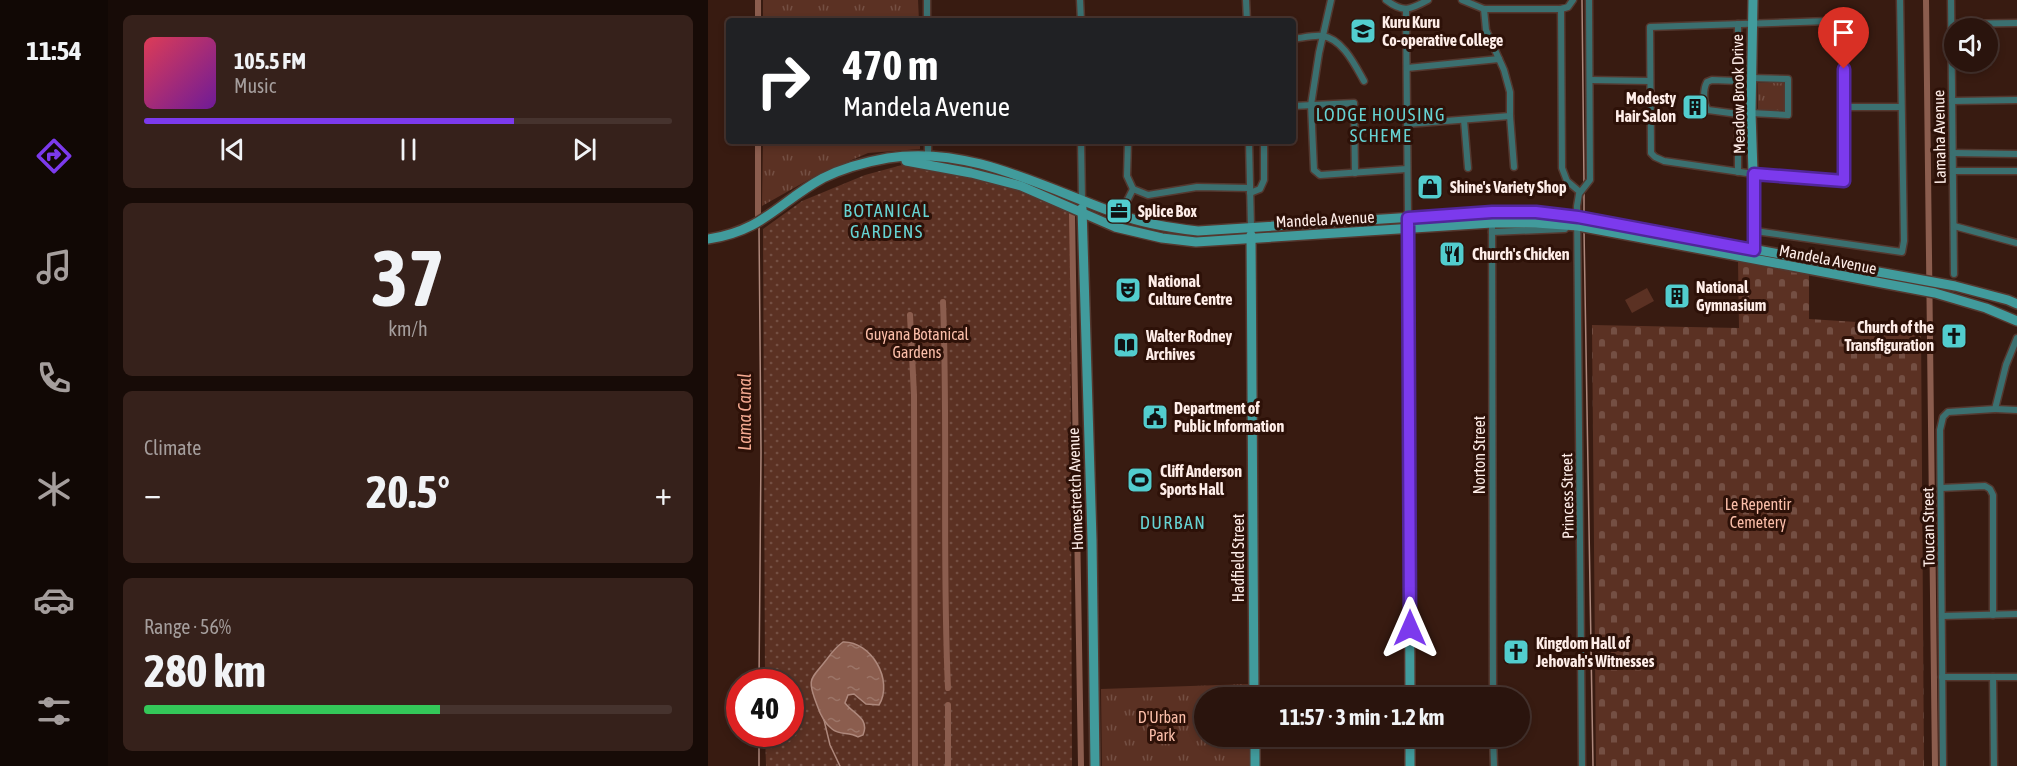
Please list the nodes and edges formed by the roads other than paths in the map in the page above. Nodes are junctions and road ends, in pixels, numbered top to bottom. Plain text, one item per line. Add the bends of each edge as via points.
1 (927, 0) edge
2 (1080, 0) edge
3 (1246, 0) edge
4 (1331, 0) edge
5 (1386, 0) edge
6 (1428, 0) edge
7 (1462, 0) edge
8 (1573, 0) edge
9 (1589, 0) edge
10 (1753, 0) edge
11 (1900, 0) edge
12 (1951, 0) edge
13 (1484, 9) junction
14 (1561, 9) junction
15 (1406, 10) junction
16 (927, 18) edge
17 (1081, 18) edge
18 (1248, 18) edge
19 (1952, 18) edge
20 (1998, 23) edge
21 (2017, 23) edge
22 (1738, 24) junction
23 (1752, 24) junction
24 (1323, 36) junction
25 (1296, 39) edge
26 (1499, 59) junction
27 (1407, 68) junction
28 (1952, 72) edge
29 (1751, 78) junction
30 (1364, 81) dead end
31 (1591, 81) junction
32 (1650, 81) junction
33 (1738, 81) junction
34 (1952, 100) junction
35 (2017, 100) edge
36 (1311, 105) junction
37 (1296, 106) edge
38 (1901, 107) junction
39 (1844, 108) junction
40 (1751, 113) junction
41 (1738, 114) junction
42 (1510, 116) junction
43 (1464, 120) junction
44 (1407, 124) junction
45 (928, 144) edge
46 (1081, 144) edge
47 (1128, 144) edge
48 (1249, 144) edge
49 (1264, 144) edge
50 (1953, 153) junction
51 (2017, 154) edge
52 (928, 160) junction
53 (1514, 167) dead end
54 (1468, 168) dead end
55 (1407, 169) junction
56 (1953, 171) junction
57 (2017, 171) edge
58 (1738, 172) junction
59 (1355, 173) junction
60 (1754, 174) junction
61 (1133, 189) junction
62 (1250, 191) junction
63 (1581, 192) junction
64 (1082, 200) junction
65 (1082, 212) junction
66 (1492, 212) junction
67 (1120, 215) junction
68 (1408, 218) junction
69 (1581, 223) junction
70 (1954, 226) junction
71 (1251, 228) junction
72 (1492, 228) junction
73 (1408, 230) junction
74 (1755, 231) junction
75 (1251, 238) junction
76 (708, 239) edge
77 (2017, 243) edge
78 (1753, 255) junction
79 (1954, 274) dead end
80 (2017, 304) edge
81 (2017, 321) edge
82 (2017, 338) edge
83 (1995, 410) junction
84 (2017, 410) edge
85 (1941, 488) junction
86 (2017, 614) edge
87 (1993, 615) junction
88 (1942, 616) junction
89 (1942, 677) junction
90 (1993, 677) junction
91 (2017, 677) edge
92 (1254, 687) edge
93 (1410, 687) edge
94 (1493, 687) edge
95 (1255, 747) edge
96 (1410, 747) edge
97 (1493, 747) edge
98 (1095, 766) edge
99 (1255, 766) edge
100 (1410, 766) edge
101 (1494, 766) edge
102 (1582, 766) edge
103 (1943, 766) edge
104 (1994, 766) edge

1 - 16 street
2 - 17 street
3 - 18 street
4 - 24 street
5 - 15 street
6 - 15 street
7 - 13 street
8 - 14 street
9 - 31 street
10 - 23 main road, Meadow Brook Drive
11 - 38 street
12 - 19 street, Lamaha Avenue
13 - 14 street
13 - 26 street via 1489,38
14 - 63 street via 1562,168 1567,181
15 - 27 street
20 - 21 street
22 - 23 street
22 - 32 street via 1650,27
22 - 33 street
23 - 29 main road, Meadow Brook Drive
23 - 39 street via 1829,21 1841,26
24 - 25 street
24 - 30 street via 1343,49
24 - 36 street
26 - 27 street
26 - 42 street via 1510,92
27 - 44 street
28 - 34 street, Lamaha Avenue
29 - 40 main road, Meadow Brook Drive
29 - 40 street via 1788,79 1788,115
31 - 32 street
31 - 63 street via 1589,184
32 - 58 street via 1650,150 1655,157
33 - 41 street
33 - 41 street via 1707,82 1705,102 1711,112
34 - 35 street
34 - 50 street, Lamaha Avenue
36 - 37 street
36 - 59 street via 1315,172
36 - 59 street via 1354,103
38 - 39 street
38 - 74 street via 1902,252
39 - 60 street via 1844,181
40 - 60 main road, Meadow Brook Drive
41 - 58 street
42 - 43 street
42 - 53 street
43 - 44 street
43 - 54 street
44 - 55 street
45 - 52 street
46 - 64 street
47 - 61 street via 1127,176
48 - 62 street
49 - 62 street via 1262,185
50 - 51 street
50 - 56 street, Lamaha Avenue
52 - 64 main road, Mandela Avenue via 968,161 1020,175
52 - 65 main road, Mandela Avenue via 1021,186
52 - 76 main road, Mandela Avenue via 889,158 855,165 821,179 747,228
55 - 59 street
55 - 68 street
56 - 57 street
56 - 70 street, Lamaha Avenue
58 - 60 street
60 - 74 main road, Meadow Brook Drive
61 - 62 street via 1148,195 1197,187
61 - 67 street
62 - 71 street
63 - 69 street, Princess Street
64 - 65 main road, Homestretch Avenue
64 - 67 main road, Mandela Avenue
65 - 75 main road, Mandela Avenue via 1115,226 1162,238 1196,242
65 - 98 main road, Homestretch Avenue
66 - 68 main road, Mandela Avenue
66 - 69 main road, Mandela Avenue via 1536,212
66 - 72 street, Norton Street
67 - 71 main road, Mandela Avenue via 1198,231
68 - 71 main road, Mandela Avenue
68 - 73 main road
69 - 72 main road, Mandela Avenue
69 - 78 main road, Mandela Avenue
69 - 102 street, Princess Street
70 - 77 street
70 - 79 street, Lamaha Avenue
71 - 75 main road, Hadfield Street
72 - 73 main road, Mandela Avenue
72 - 94 street, Norton Street
73 - 75 main road, Mandela Avenue
73 - 93 main road
74 - 78 main road, Meadow Brook Drive
75 - 92 main road, Hadfield Street
78 - 80 main road, Mandela Avenue via 1929,281
78 - 81 main road, Mandela Avenue via 1935,293
82 - 83 street
83 - 84 street
83 - 85 street, Toucan Street via 1955,410 1943,417
85 - 87 street via 1985,486 1993,495
85 - 88 street, Toucan Street
86 - 87 street
87 - 88 street
88 - 89 street, Toucan Street
89 - 90 street
89 - 103 street, Toucan Street
90 - 91 street
90 - 104 street
95 - 99 main road
96 - 100 main road
97 - 101 street

